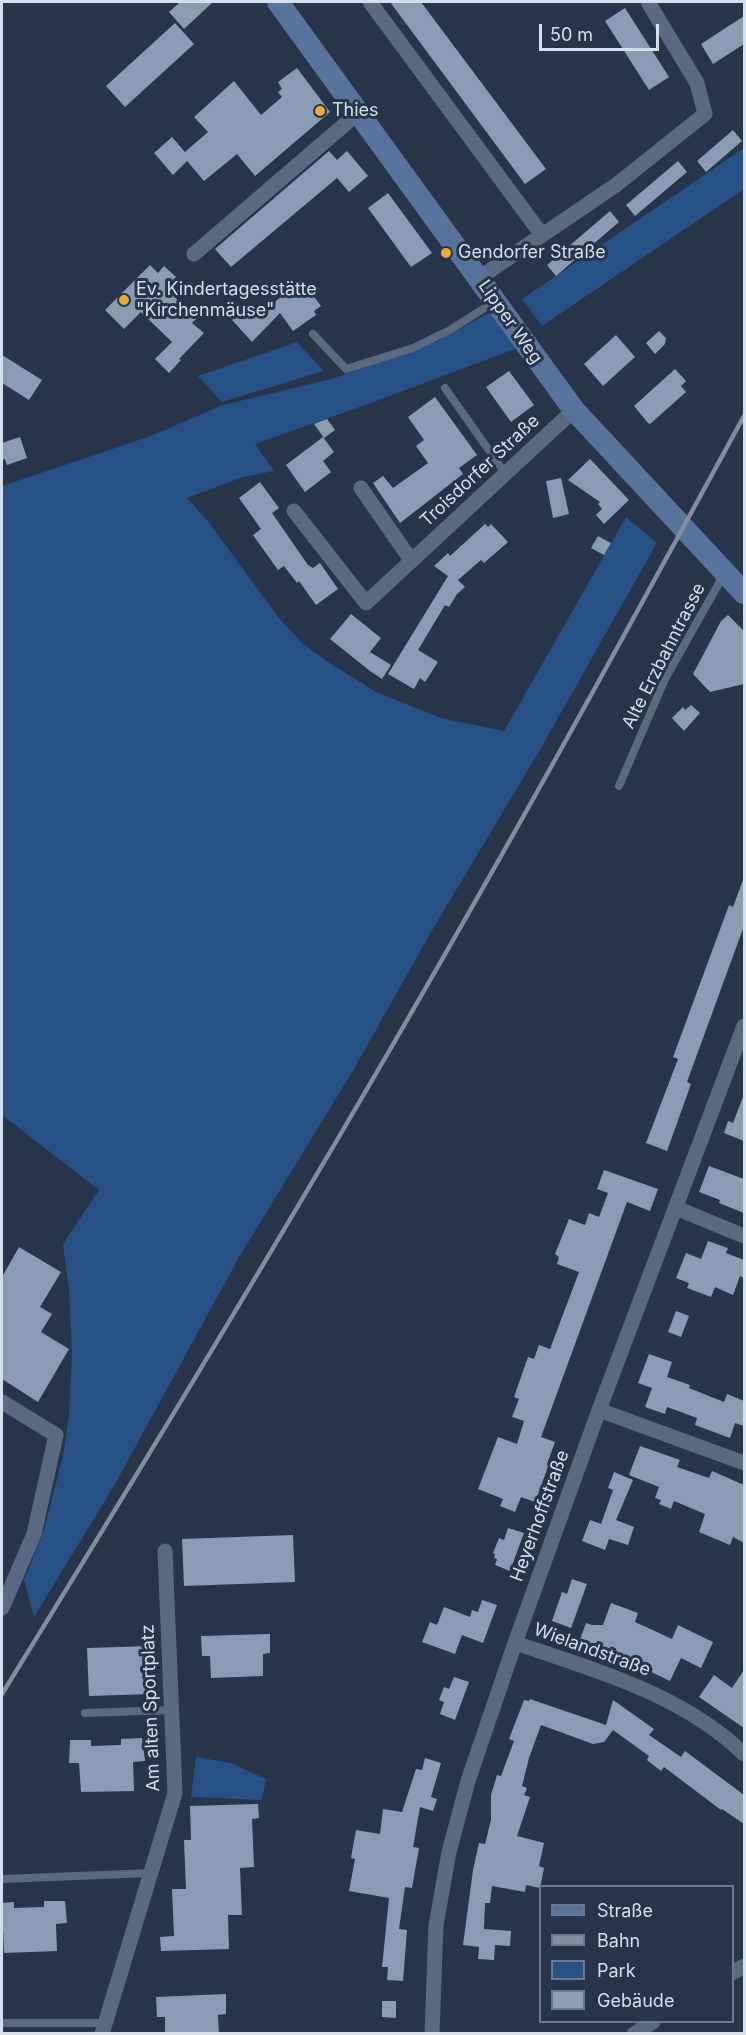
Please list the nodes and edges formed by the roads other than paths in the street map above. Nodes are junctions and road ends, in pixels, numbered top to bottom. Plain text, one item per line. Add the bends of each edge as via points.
1 (278, 2) edge
2 (370, 2) edge
3 (648, 2) edge
4 (358, 113) junction
5 (542, 235) junction
6 (194, 254) dead end
7 (479, 278) junction
8 (495, 301) junction
9 (313, 334) dead end
10 (445, 387) dead end
11 (574, 410) junction
12 (506, 474) junction
13 (361, 488) dead end
14 (294, 511) dead end
15 (411, 560) junction
16 (724, 573) junction
17 (744, 594) edge
18 (619, 786) dead end
19 (744, 1026) edge
20 (741, 1046) edge
21 (676, 1208) junction
22 (744, 1236) edge
23 (2, 1402) edge
24 (599, 1410) junction
25 (744, 1463) edge
26 (165, 1551) dead end
27 (2, 1608) edge
28 (515, 1643) junction
29 (171, 1710) junction
30 (85, 1713) dead end
31 (744, 1754) edge
32 (151, 1873) junction
33 (3, 1879) dead end
34 (2, 2023) edge
35 (651, 2023) edge
36 (104, 2028) edge
37 (432, 2034) edge
38 (634, 2034) edge

1 - 4 street, Lipper Weg
2 - 5 street
3 - 5 street via 697,83 705,114 616,185
4 - 6 street
4 - 7 street, Lipper Weg
5 - 7 street
7 - 8 street, Lipper Weg
8 - 9 lane via 413,348 346,369
8 - 11 street, Lipper Weg
10 - 12 lane
11 - 12 street, Troisdorfer Straße
11 - 16 street, Lipper Weg
12 - 15 street, Troisdorfer Straße
13 - 15 street
14 - 15 street, Troisdorfer Straße via 366,603
16 - 17 street, Lipper Weg
16 - 18 lane, Alte Erzbahntrasse via 665,679
19 - 20 street, Heyerhoffstraße
20 - 21 street, Heyerhoffstraße
21 - 22 street
21 - 24 street, Heyerhoffstraße
23 - 27 street via 56,1435 34,1534
24 - 25 street
24 - 28 street, Heyerhoffstraße
26 - 29 street, Am alten Sportplatz
28 - 31 street, Wielandstraße via 633,1684 696,1717
28 - 37 street, Heyerhoffstraße via 448,1852 436,1925
29 - 30 lane
29 - 32 street, Am alten Sportplatz via 175,1793
32 - 33 lane
32 - 36 street, Am alten Sportplatz
34 - 36 lane
35 - 38 street

